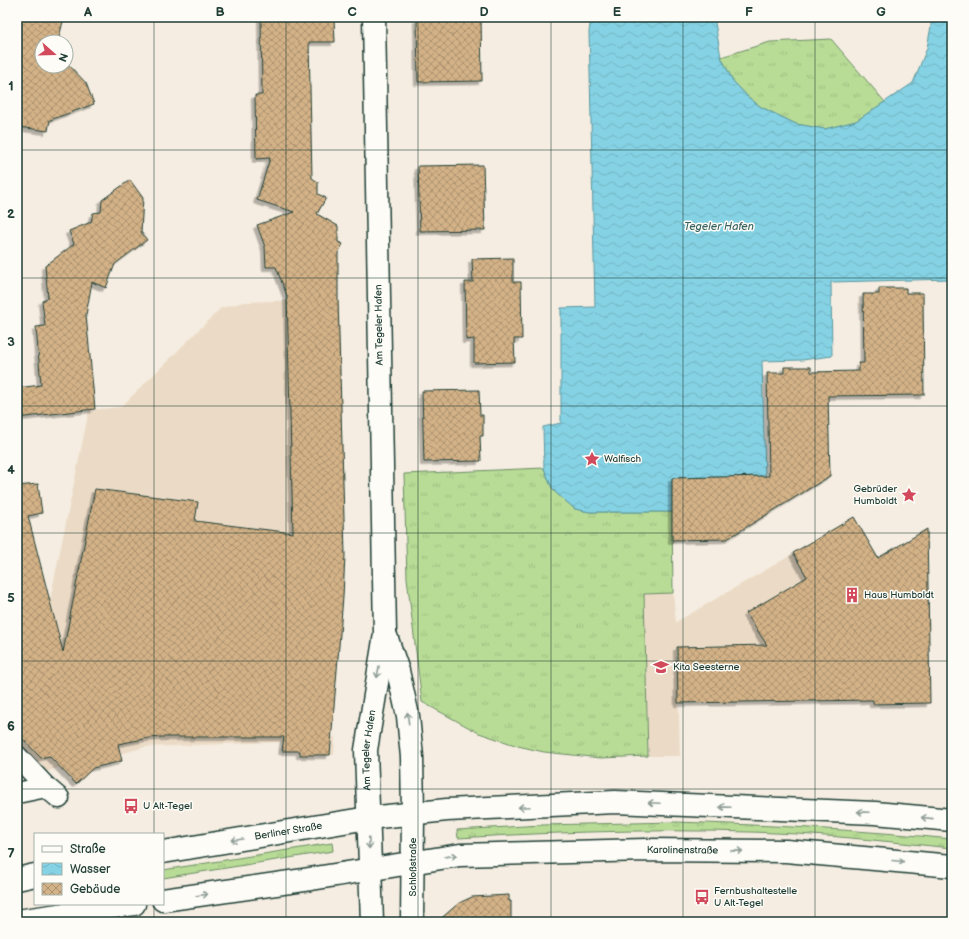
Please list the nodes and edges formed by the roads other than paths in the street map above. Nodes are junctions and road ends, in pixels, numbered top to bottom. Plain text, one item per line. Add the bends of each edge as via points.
1 (374, 17) edge
2 (385, 634) junction
3 (17, 756) edge
4 (17, 794) edge
5 (413, 813) junction
6 (368, 818) junction
7 (952, 820) edge
8 (164, 852) edge
9 (413, 862) junction
10 (952, 866) edge
11 (370, 869) junction
12 (34, 876) edge
13 (17, 879) edge
14 (164, 900) edge
15 (127, 905) edge
16 (17, 920) edge
17 (372, 922) edge
18 (412, 922) edge

1 - 2 main road, Am Tegeler Hafen
5 -> 2 main road, Am Tegeler Hafen via 408,716 398,671
2 -> 6 main road, Am Tegeler Hafen via 366,750
3 - 4 street via 53,792
5 - 6 main road, Berliner Straße
7 -> 5 main road via 875,813 615,802
5 - 9 main road, Schloßstraße
6 -> 8 main road, Berliner Straße
6 -> 11 main road, Am Tegeler Hafen
9 -> 10 main road, Karolinenstraße via 460,855 654,850 786,851
9 - 11 main road
9 - 18 main road, Schloßstraße
14 -> 11 main road
11 - 17 main road
12 - 13 main road
15 - 16 main road

